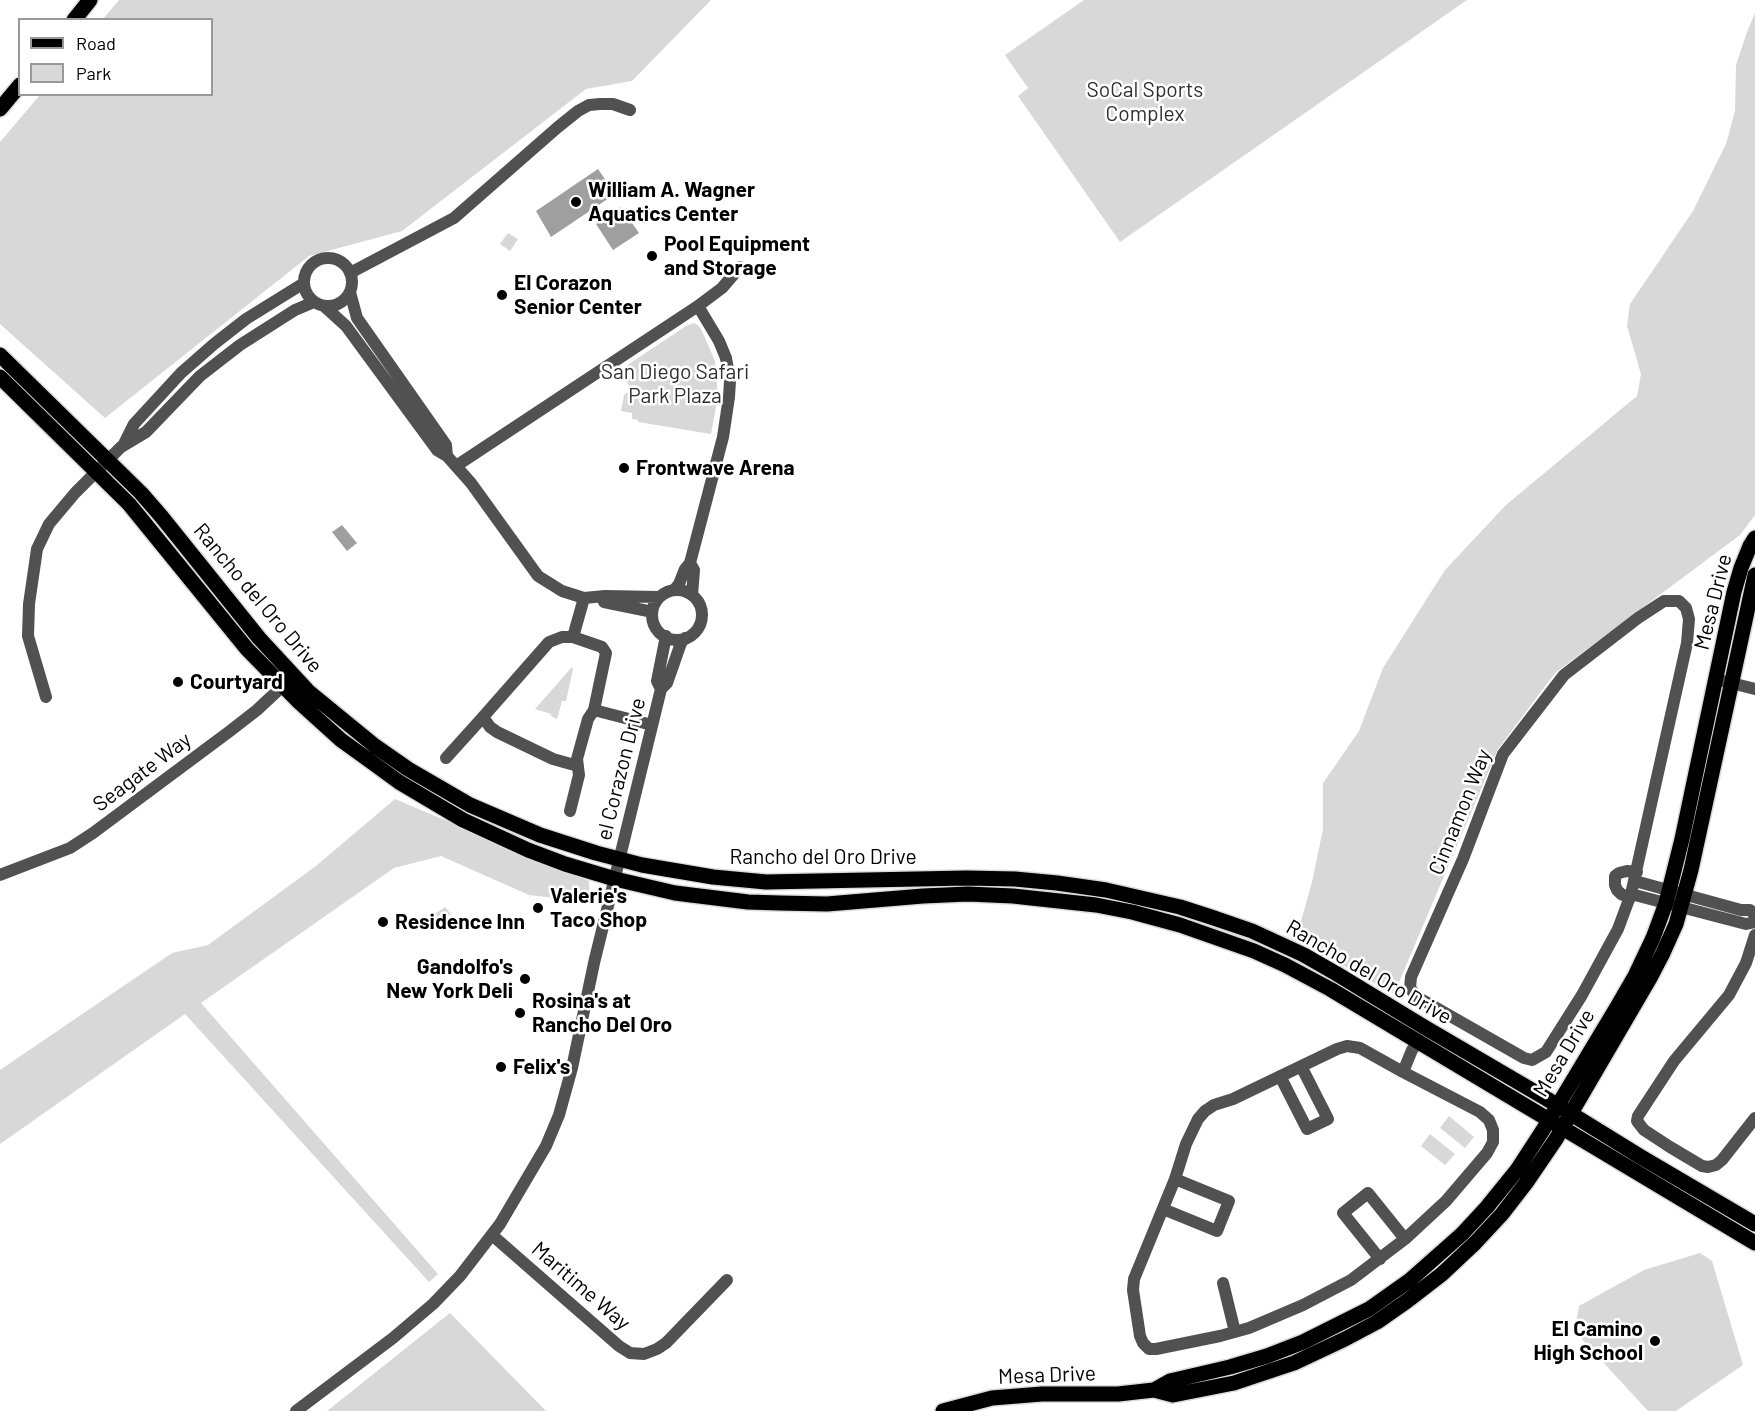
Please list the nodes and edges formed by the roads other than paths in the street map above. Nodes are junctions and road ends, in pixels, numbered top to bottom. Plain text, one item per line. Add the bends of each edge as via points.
1 (90, 0) edge
2 (76, 18) edge
3 (18, 87) edge
4 (0, 109) edge
5 (630, 110) dead end
6 (740, 267) dead end
7 (350, 273) junction
8 (304, 283) junction
9 (351, 292) junction
10 (319, 304) junction
11 (698, 306) junction
12 (0, 356) edge
13 (0, 377) edge
14 (124, 444) junction
15 (447, 456) junction
16 (102, 466) junction
17 (456, 466) junction
18 (1755, 538) edge
19 (690, 563) junction
20 (1755, 575) edge
21 (674, 590) junction
22 (692, 595) junction
23 (659, 597) junction
24 (589, 598) junction
25 (652, 614) junction
26 (666, 636) junction
27 (573, 637) junction
28 (685, 638) junction
29 (288, 681) junction
30 (1723, 681) junction
31 (661, 689) junction
32 (1755, 689) edge
33 (46, 698) dead end
34 (594, 710) junction
35 (483, 717) junction
36 (652, 725) junction
37 (446, 758) dead end
38 (578, 766) junction
39 (570, 811) dead end
40 (620, 859) junction
41 (0, 875) edge
42 (1636, 877) junction
43 (615, 879) junction
44 (1630, 896) junction
45 (1676, 898) junction
46 (1755, 915) edge
47 (1755, 922) edge
48 (1755, 935) edge
49 (1365, 1010) junction
50 (1424, 1027) junction
51 (1418, 1042) junction
52 (1459, 1047) junction
53 (1301, 1066) junction
54 (1403, 1072) junction
55 (1280, 1076) junction
56 (1564, 1110) junction
57 (1755, 1119) edge
58 (1556, 1124) junction
59 (1175, 1179) junction
60 (1162, 1209) junction
61 (1755, 1224) edge
62 (492, 1235) junction
63 (1405, 1239) junction
64 (1755, 1243) edge
65 (1380, 1259) junction
66 (727, 1280) dead end
67 (1223, 1284) dead end
68 (1236, 1332) junction
69 (296, 1411) edge
70 (943, 1411) edge

1 - 2 main road
3 - 4 main road
5 - 7 street via 600,104 578,111 454,218
6 - 11 street via 722,288
7 - 8 street via 339,261 323,258 309,267
7 - 9 street
8 - 10 street via 306,294
8 - 14 street via 214,344 134,424
9 - 10 street via 330,307
9 - 15 street via 357,318 446,445
10 - 14 street via 295,310 240,345 200,376 146,432
10 - 15 street via 346,326 437,450
11 - 17 street
11 - 19 street via 719,341 730,381 723,436
12 - 16 main road, Rancho del Oro Drive
13 - 16 main road, Rancho del Oro Drive
14 - 16 street
15 - 17 street
16 - 29 main road, Rancho del Oro Drive via 161,516
16 - 33 street via 62,508 37,549 28,636
17 - 24 street via 538,576 562,591
18 - 30 main road, Mesa Drive via 1741,568
19 - 21 street
19 - 22 street via 694,570
20 - 30 main road, Mesa Drive
21 - 22 street
21 - 23 street
22 - 28 street via 702,617 697,629
23 - 24 street
23 - 25 street
24 - 25 street
24 - 27 street
25 - 26 street via 656,627
26 - 28 street
26 - 31 street, el Corazon Drive via 657,681
27 - 34 street via 606,653
27 - 35 street via 549,642
28 - 31 street, el Corazon Drive
29 - 40 main road, Rancho del Oro Drive via 375,746 445,791 504,821
29 - 41 street, Seagate Way via 257,710 93,833 70,848
29 - 43 main road, Rancho del Oro Drive via 333,732 399,782 463,820 528,850
30 - 32 street
30 - 45 main road, Mesa Drive via 1692,870
31 - 36 street, el Corazon Drive
34 - 36 street
34 - 38 street via 588,719
35 - 37 street
35 - 38 street via 497,732 553,759
36 - 40 street, el Corazon Drive
38 - 39 street
40 - 43 street, el Corazon Drive
40 - 50 main road, Rancho del Oro Drive via 748,881 1015,879 1131,895 1252,931 1304,955
42 - 44 street, Cinnamon Way
42 - 44 street via 1627,871 1615,876 1617,890
42 - 44 street, Cinnamon Way via 1687,643 1689,619 1679,601 1664,601 1564,675 1503,754 1463,859 1410,977 1410,988 1417,997 1532,1059 1546,1052 1582,995 1618,929
42 - 45 street
43 - 49 main road, Rancho del Oro Drive via 675,893 761,902 827,904 968,894 1096,905 1180,925 1254,951
43 - 62 street, el Corazon Drive via 559,1115 546,1146
44 - 45 street
45 - 46 street via 1750,910
45 - 47 street via 1746,924
45 - 56 main road, Mesa Drive
48 - 57 street via 1729,995 1674,1060 1637,1121 1644,1130 1708,1167 1722,1160
49 - 50 main road via 1416,1031
49 - 51 main road, Rancho del Oro Drive
50 - 52 main road, Rancho del Oro Drive
51 - 52 main road via 1431,1040
51 - 54 street
51 - 58 main road, Rancho del Oro Drive
52 - 56 main road, Rancho del Oro Drive
53 - 54 street via 1347,1046 1360,1048
53 - 55 street
53 - 55 street via 1328,1119 1307,1129
54 - 63 street via 1480,1112 1489,1120 1494,1142 1446,1201
55 - 59 street via 1205,1111 1186,1144
56 - 58 main road, Mesa Drive
56 - 61 main road, Rancho del Oro Drive
58 - 64 main road, Rancho del Oro Drive
58 - 70 main road, Mesa Drive via 1462,1234 1410,1280 1369,1309 1303,1342 1230,1367 1170,1381 1154,1390 992,1398
59 - 60 street
59 - 60 street via 1229,1201 1217,1231
60 - 68 street via 1134,1279 1143,1343 1156,1349
62 - 66 street, Maritime Way via 630,1353 644,1354 666,1343
62 - 69 street, el Corazon Drive via 460,1276 415,1320
63 - 65 street
63 - 65 street via 1368,1193 1343,1213
65 - 68 street via 1304,1305
67 - 68 street

